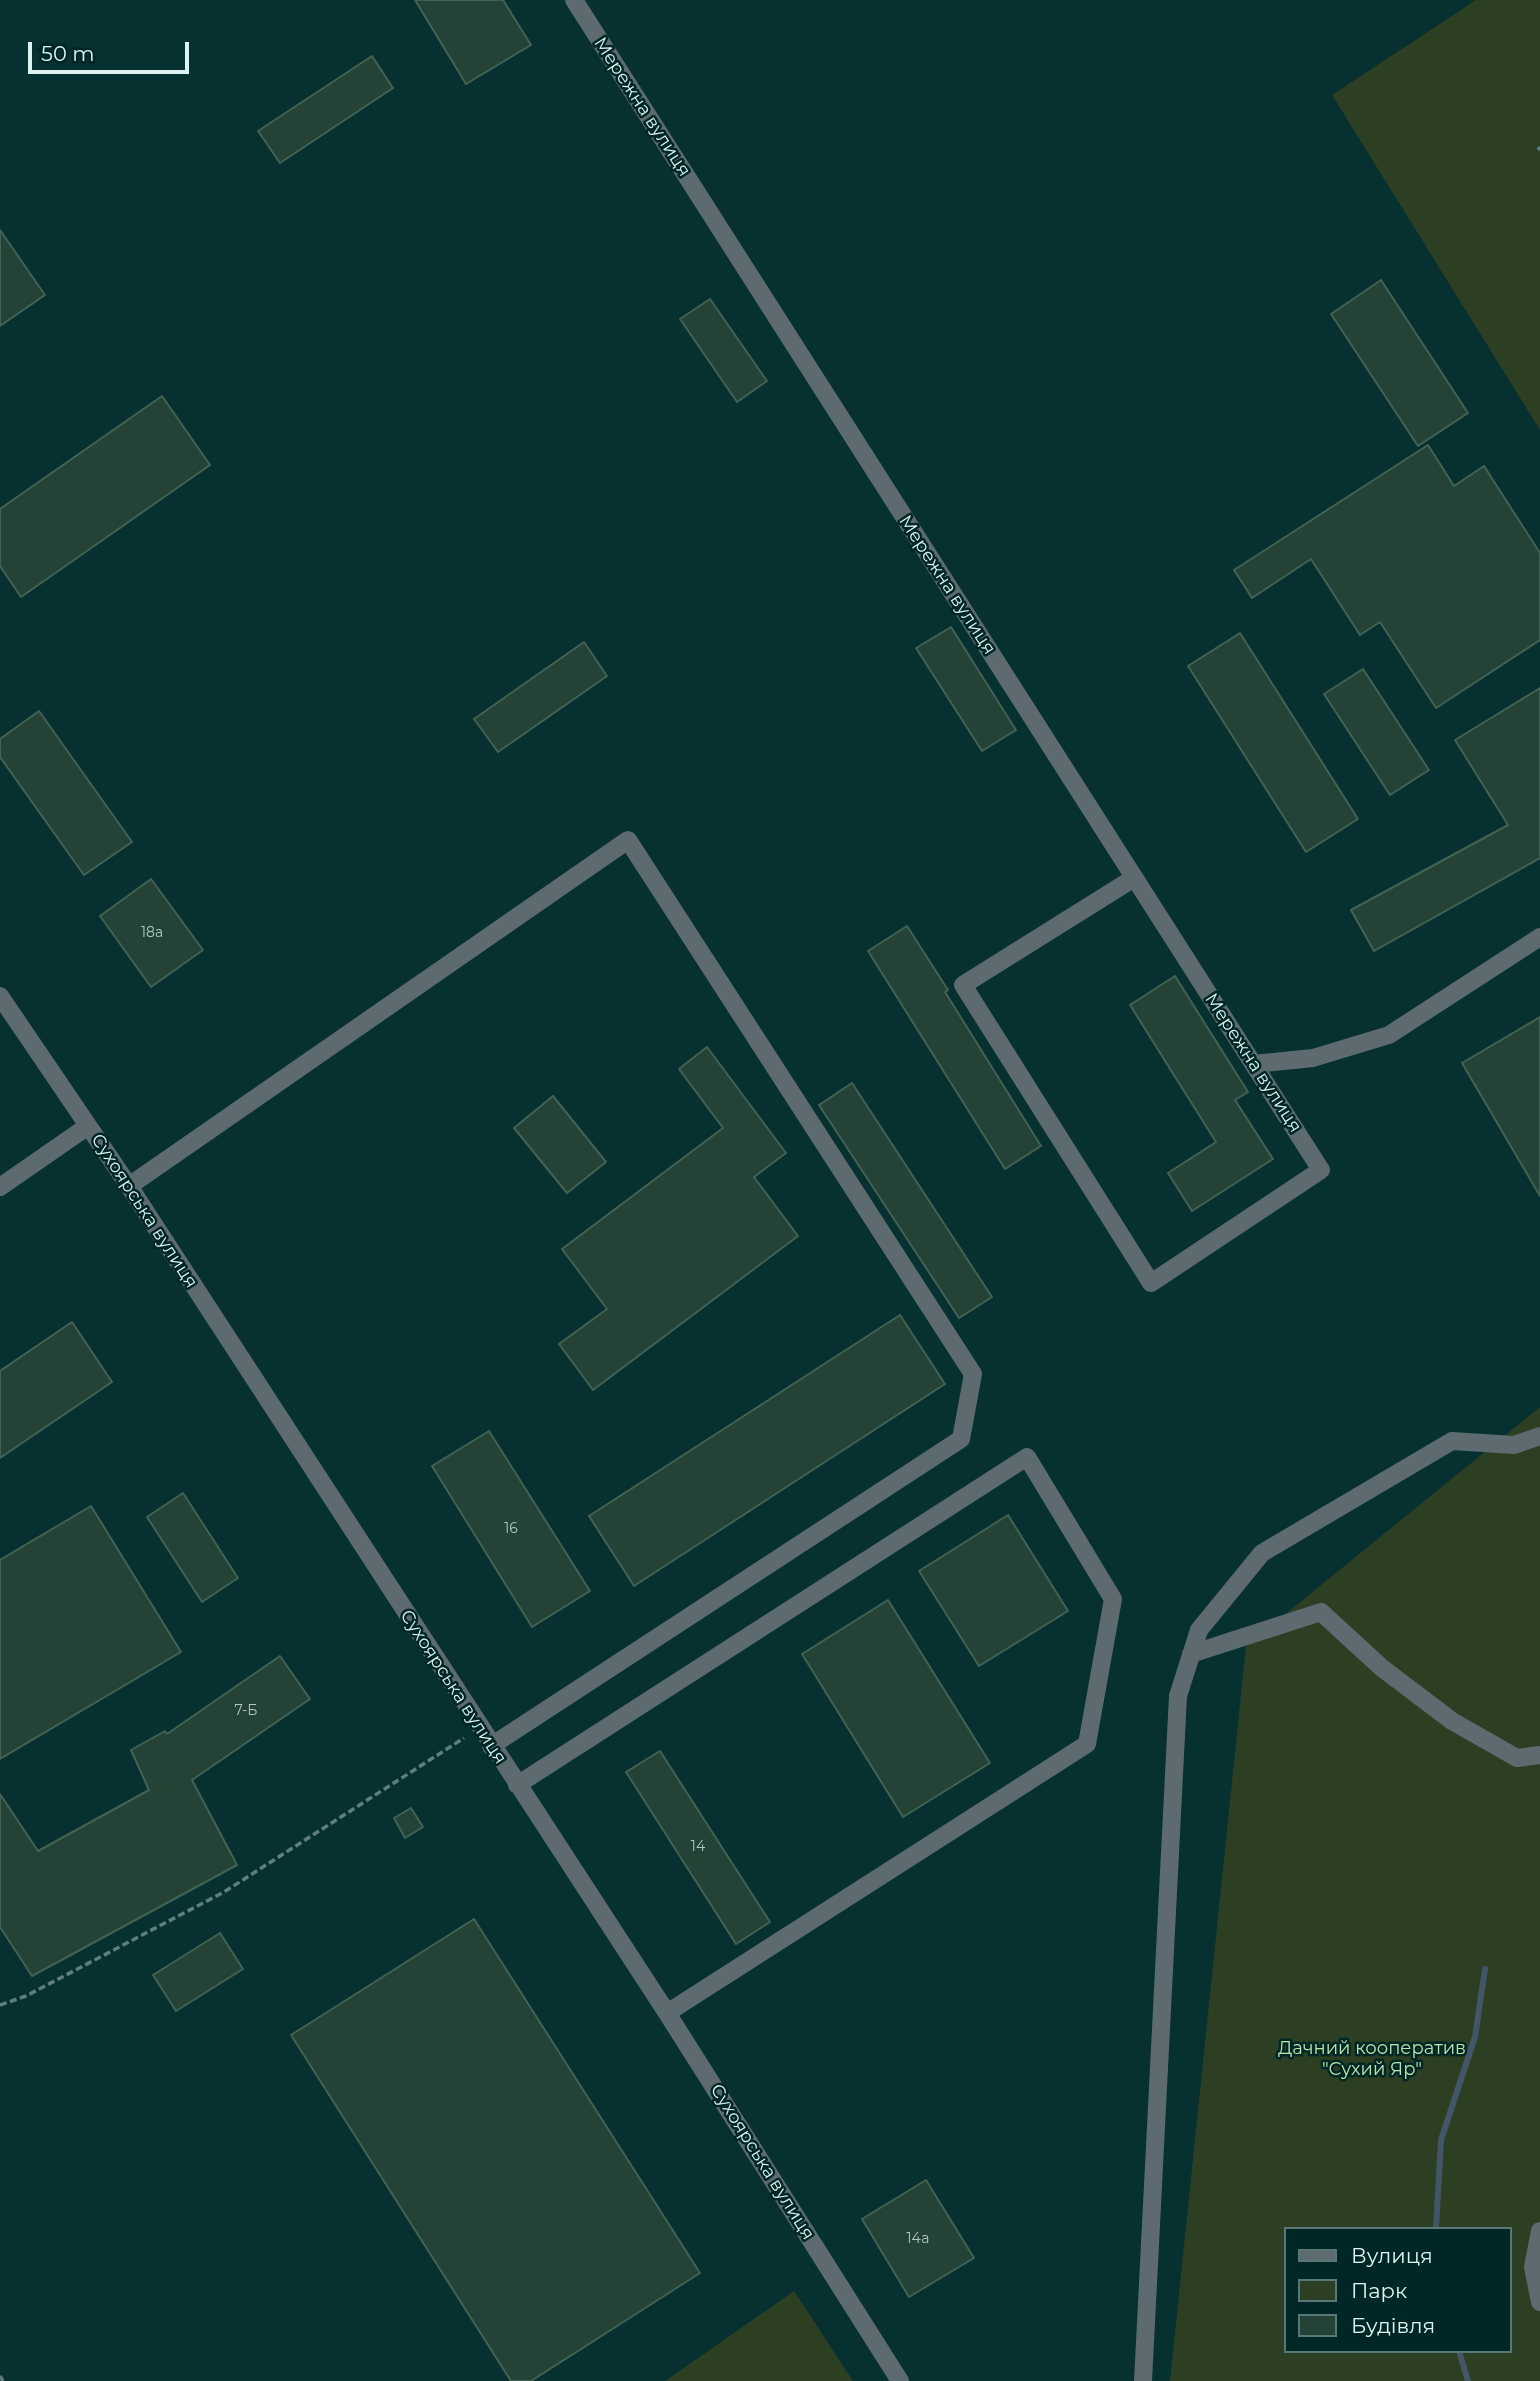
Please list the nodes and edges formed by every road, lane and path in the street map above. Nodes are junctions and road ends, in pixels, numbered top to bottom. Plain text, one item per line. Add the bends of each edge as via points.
1 (574, 0) edge
2 (1134, 878) junction
3 (1540, 937) edge
4 (0, 996) edge
5 (1254, 1064) junction
6 (88, 1126) junction
7 (129, 1186) junction
8 (0, 1187) edge
9 (1540, 1436) edge
10 (1191, 1654) junction
11 (480, 1728) junction
12 (491, 1746) junction
13 (1540, 1755) edge
14 (517, 1785) junction
15 (0, 2005) edge
16 (667, 2013) junction
17 (1540, 2231) edge
18 (1540, 2302) edge
19 (0, 2376) edge
20 (3, 2381) edge
21 (901, 2381) edge
22 (1143, 2381) edge

1 - 2 street, Мережна вулиця
2 - 5 street, Мережна вулиця
2 - 5 street, Мережна вулиця via 963,985 1151,1283 1321,1170
3 - 5 street via 1389,1035 1313,1058
4 - 6 street, Сухоярська вулиця
6 - 7 street, Сухоярська вулиця
6 - 8 street
7 - 11 street, Сухоярська вулиця
7 - 12 street via 628,840 973,1374 961,1439
9 - 10 street via 1514,1445 1452,1441 1262,1553 1199,1630
10 - 13 street via 1321,1612 1382,1668 1452,1721 1517,1758
10 - 22 street via 1178,1696
11 - 12 street, Сухоярська вулиця
11 - 15 path via 224,1892 26,1996
12 - 14 street, Сухоярська вулиця
14 - 16 street, Сухоярська вулиця
14 - 16 street via 1027,1457 1114,1599 1087,1744
16 - 21 street, Сухоярська вулиця
17 - 18 street via 1532,2266
19 - 20 path

